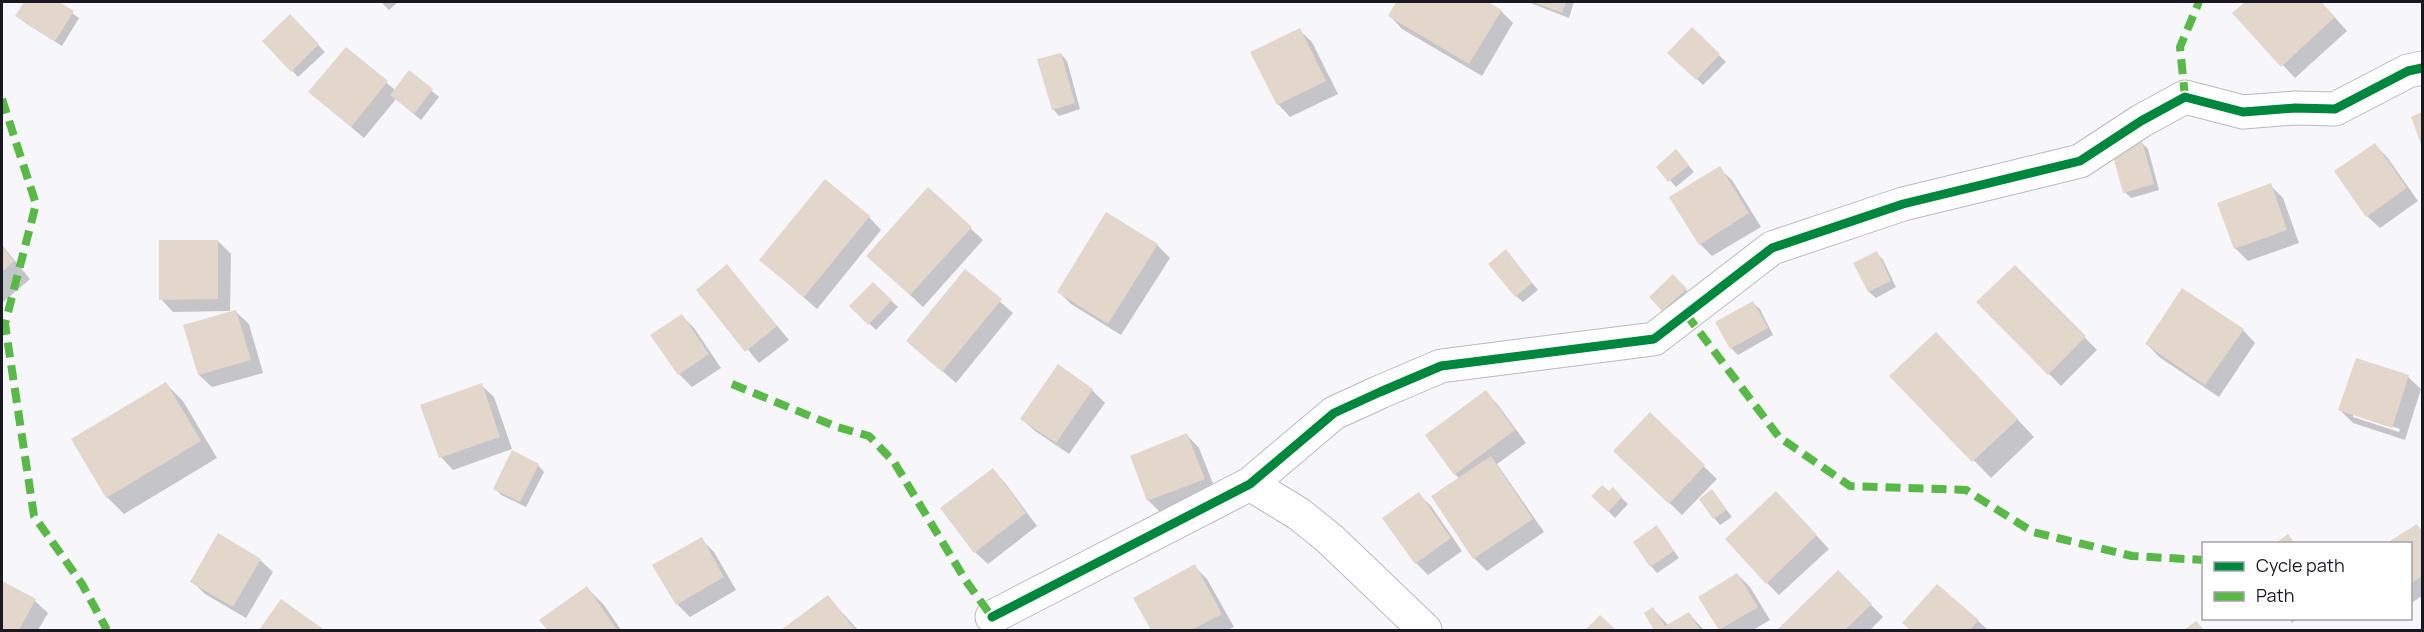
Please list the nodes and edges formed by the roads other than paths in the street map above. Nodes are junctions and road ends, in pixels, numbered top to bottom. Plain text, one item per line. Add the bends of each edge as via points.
1 (2422, 68) edge
2 (1250, 484) junction
3 (992, 617) dead end
4 (1425, 630) edge

1 - 2 street via 2408,71 2334,109 2243,112 2185,97 2080,161 1903,204 1772,248 1654,339 1441,366 1334,413
2 - 3 street
2 - 4 street via 1299,514 1330,539

